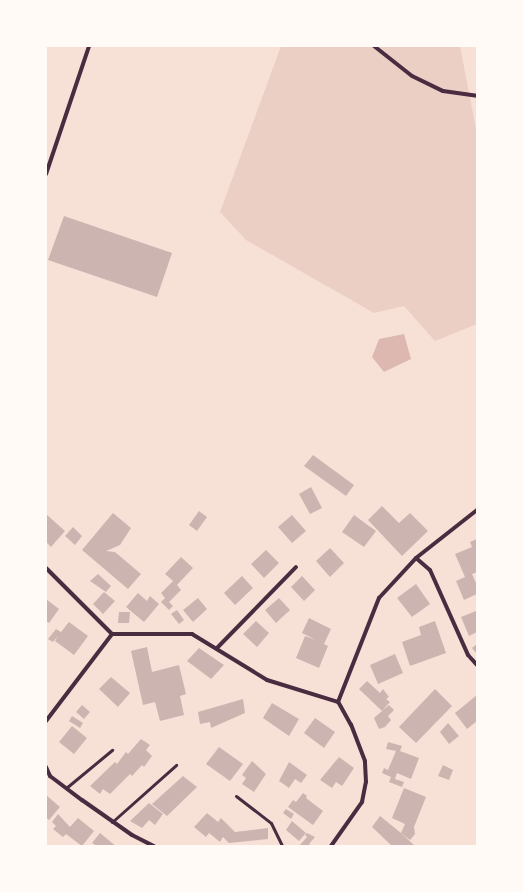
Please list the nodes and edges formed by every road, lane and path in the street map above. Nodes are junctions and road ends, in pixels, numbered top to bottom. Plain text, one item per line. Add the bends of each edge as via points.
1 (89, 46) edge
2 (374, 46) edge
3 (477, 96) edge
4 (46, 174) edge
5 (477, 510) edge
6 (416, 558) junction
7 (296, 567) dead end
8 (46, 568) edge
9 (112, 634) junction
10 (217, 648) junction
11 (477, 665) edge
12 (338, 702) junction
13 (46, 721) edge
14 (112, 750) dead end
15 (176, 766) dead end
16 (46, 767) edge
17 (66, 788) junction
18 (236, 796) dead end
19 (112, 822) junction
20 (154, 846) edge
21 (282, 846) edge
22 (331, 846) edge

1 - 4 street
2 - 3 street via 412,76 443,91
5 - 6 street
6 - 11 street via 430,570 468,655
6 - 12 street via 379,598
7 - 10 street
8 - 9 street
9 - 10 street via 192,634
9 - 13 street
10 - 12 street via 267,680
12 - 22 street via 351,725 365,761 366,782 362,802
14 - 17 lane
15 - 19 lane
16 - 17 street via 50,776
17 - 19 street
18 - 21 lane via 271,823
19 - 20 street

